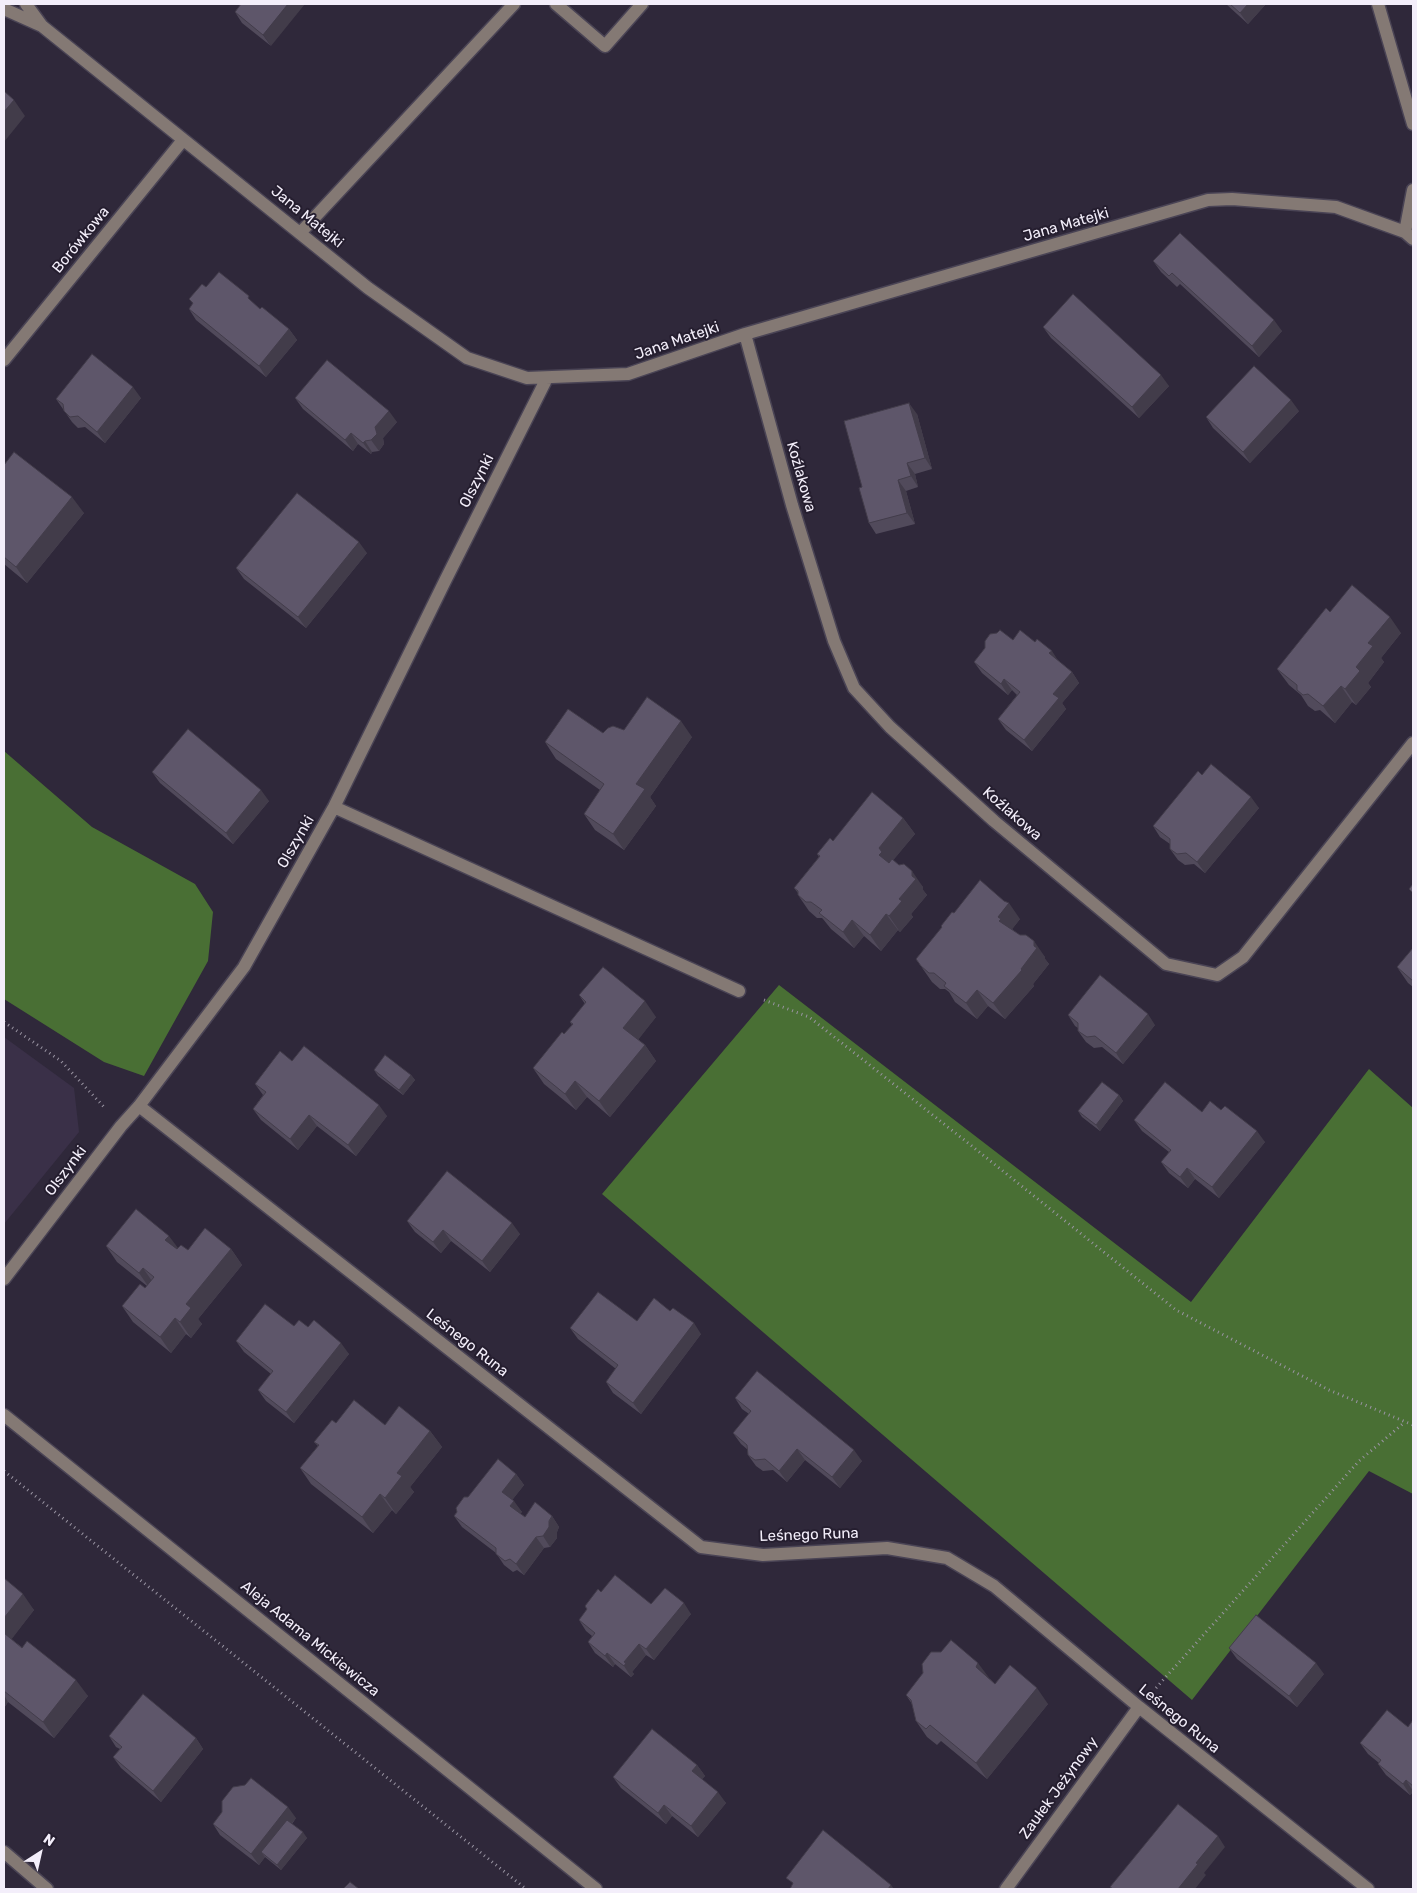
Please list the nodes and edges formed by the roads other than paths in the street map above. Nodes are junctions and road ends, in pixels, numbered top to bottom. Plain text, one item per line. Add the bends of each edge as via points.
1 (26, 4) edge
2 (514, 4) edge
3 (556, 4) edge
4 (642, 4) edge
5 (1378, 4) edge
6 (4, 10) edge
7 (42, 26) junction
8 (1413, 124) edge
9 (183, 140) junction
10 (1413, 190) edge
11 (300, 232) junction
12 (1409, 236) edge
13 (745, 334) junction
14 (4, 360) edge
15 (547, 378) junction
16 (1413, 743) edge
17 (334, 807) junction
18 (739, 991) road end
19 (139, 1106) junction
20 (4, 1279) edge
21 (4, 1415) edge
22 (1139, 1707) junction
23 (4, 1852) edge
24 (47, 1889) edge
25 (596, 1889) edge
26 (1006, 1889) edge
27 (1368, 1889) edge

1 - 7 street, Jana Matejki
2 - 11 street
3 - 4 street via 605,46
5 - 8 street
6 - 7 street, Jana Matejki
7 - 9 street, Jana Matejki
9 - 11 street, Jana Matejki
9 - 14 street, Borówkowa
10 - 12 street
11 - 15 street, Jana Matejki via 368,288 467,358 527,378
12 - 13 street, Jana Matejki via 1336,206 1208,200
13 - 15 street, Jana Matejki via 628,374
13 - 16 street, Koźlakowa via 795,514 834,641 853,686 890,727 994,821 1166,964 1218,975 1243,957
15 - 17 street, Olszynki
17 - 18 street
17 - 19 street, Olszynki via 244,967
19 - 20 street, Olszynki
19 - 22 street, Leśnego Runa via 701,1547 763,1555 887,1548 947,1558 994,1586
21 - 25 street, Aleja Adama Mickiewicza
22 - 26 street, Zaułek Jeżynowy
22 - 27 street, Leśnego Runa
23 - 24 street

